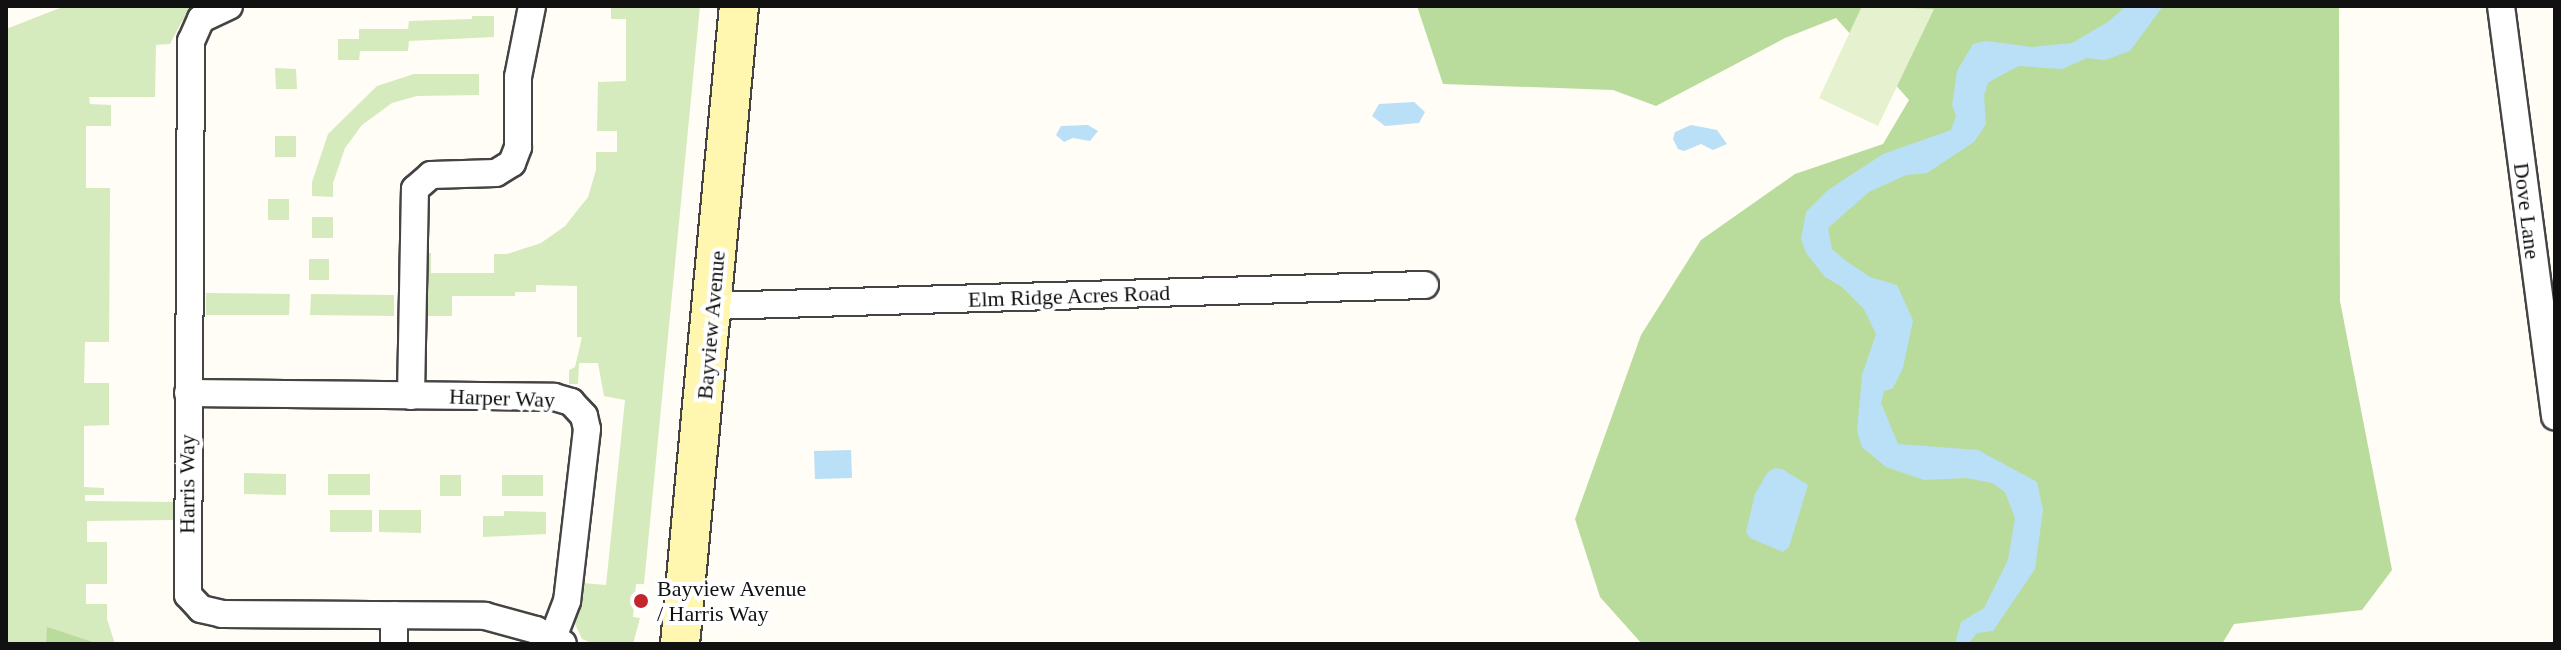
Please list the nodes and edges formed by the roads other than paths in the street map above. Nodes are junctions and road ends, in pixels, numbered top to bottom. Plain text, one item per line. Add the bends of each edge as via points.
1 (229, 6) edge
2 (532, 6) edge
3 (739, 6) edge
4 (2501, 6) edge
5 (1425, 285) dead end
6 (713, 306) junction
7 (188, 393) junction
8 (411, 396) junction
9 (2555, 416) edge
10 (394, 615) junction
11 (558, 641) edge
12 (394, 644) edge
13 (680, 644) edge

1 - 7 street, Harris Way via 201,19 191,41
2 - 8 street via 518,77 515,158 496,173 431,175 415,189
3 - 6 main road, Bayview Avenue
4 - 9 street, Dove Lane
5 - 6 street, Elm Ridge Acres Road
6 - 13 main road, Bayview Avenue
7 - 8 street, Harper Way
7 - 10 street, Harris Way via 186,582 196,605 222,614
8 - 11 street, Harper Way via 554,397 571,402 584,416 570,582
10 - 11 street, Harris Way via 495,618
10 - 12 street

